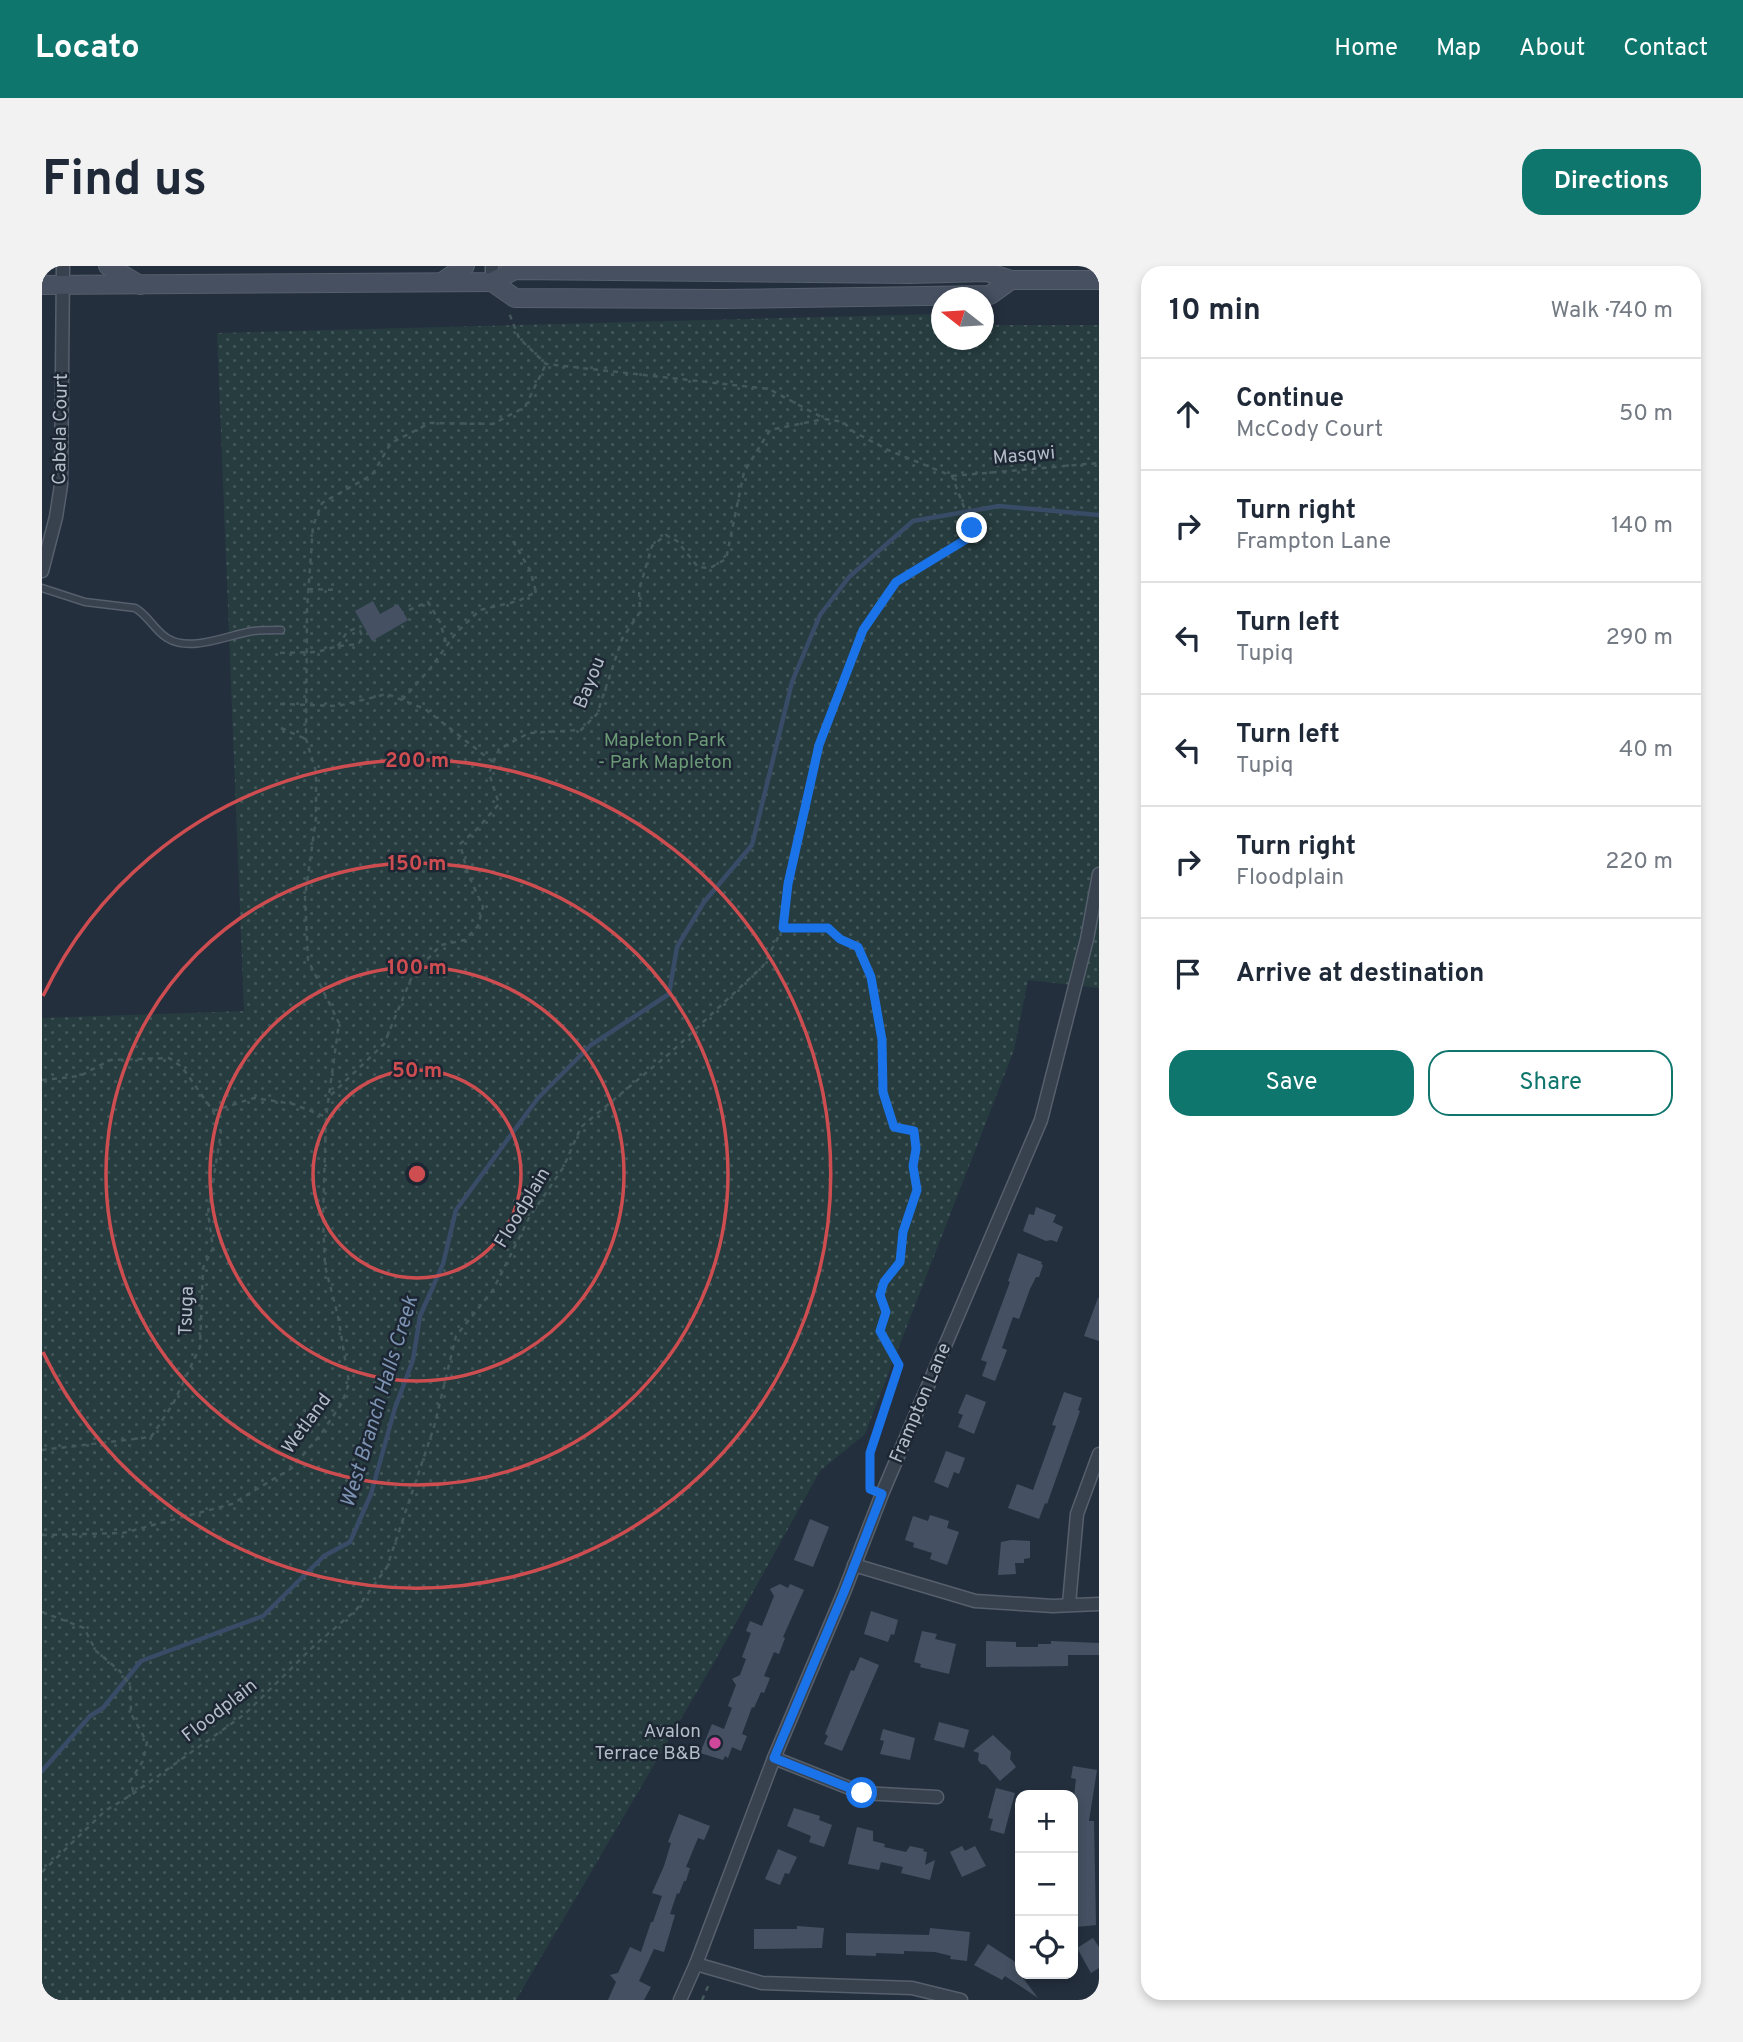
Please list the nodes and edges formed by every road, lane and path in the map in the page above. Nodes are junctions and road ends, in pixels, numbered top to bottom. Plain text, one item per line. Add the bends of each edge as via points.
1 (63, 266) edge
2 (108, 266) edge
3 (465, 266) edge
4 (539, 269) edge
5 (721, 269) edge
6 (492, 274) edge
7 (1012, 280) junction
8 (1099, 280) edge
9 (442, 282) junction
10 (42, 285) edge
11 (64, 285) junction
12 (140, 285) junction
13 (681, 298) junction
14 (509, 313) dead end
15 (546, 364) junction
16 (825, 419) junction
17 (1099, 463) edge
18 (952, 477) junction
19 (510, 536) dead end
20 (42, 571) edge
21 (42, 588) edge
22 (308, 589) junction
23 (337, 590) dead end
24 (409, 610) dead end
25 (281, 630) dead end
26 (338, 646) junction
27 (447, 646) junction
28 (308, 652) junction
29 (280, 653) dead end
30 (402, 700) junction
31 (281, 704) dead end
32 (308, 705) junction
33 (281, 728) dead end
34 (306, 739) junction
35 (493, 762) junction
36 (1099, 874) edge
37 (783, 928) junction
38 (42, 1080) edge
39 (331, 1095) junction
40 (213, 1111) junction
41 (327, 1117) junction
42 (42, 1450) edge
43 (1099, 1454) edge
44 (882, 1494) junction
45 (42, 1535) edge
46 (854, 1565) junction
47 (1069, 1604) junction
48 (1099, 1604) edge
49 (42, 1612) edge
50 (774, 1758) junction
51 (134, 1793) junction
52 (937, 1797) dead end
53 (42, 1872) edge
54 (696, 1964) junction
55 (715, 1970) junction
56 (680, 2000) edge
57 (702, 2000) edge
58 (961, 2000) edge

1 - 11 street, Cabela Court
2 - 12 main road
3 - 9 main road
4 - 5 main road
4 - 6 main road
5 - 7 main road via 757,273 987,272
5 - 13 main road via 726,280 720,287
6 - 9 main road
6 - 13 main road via 515,298
7 - 8 main road
7 - 13 main road via 990,295
9 - 12 main road
10 - 11 main road
11 - 12 main road
11 - 20 street, Cabela Court via 61,485
14 - 15 path via 519,338
15 - 16 path via 769,389
15 - 22 path, Wetland via 525,407 493,424 430,423 391,443 372,475 322,503 313,526
16 - 18 path via 843,422 888,450
16 - 35 path, Bayou via 770,430 744,472 726,559 710,568 698,567 677,541 666,535 652,546 639,590 640,612 622,639 597,714 581,730 529,733 499,749
17 - 18 path, Masqwi
18 - 37 path, Floodplain via 972,528 965,540 896,582 863,630 819,745 788,884
19 - 27 path via 530,570 536,592 480,610
21 - 25 lane via 85,602 135,608 169,639 184,643
22 - 23 path
22 - 28 path, Wetland
24 - 27 path via 428,602
26 - 26 path via 358,644 363,638 360,631 347,632
26 - 28 path
27 - 30 path
28 - 29 path
28 - 32 path, Wetland
30 - 32 path via 387,694 338,706
30 - 35 path via 425,709
31 - 32 path
32 - 34 path, Wetland
33 - 34 path
34 - 39 path, Wetland via 316,772 316,818 304,897 308,960 339,1023
35 - 39 path via 489,773 499,804 460,844 483,907 478,926 465,940 442,946 413,974 384,1044
36 - 44 street, Frampton Lane via 1041,1121
37 - 44 path via 828,928 858,947 871,977 880,1027 883,1092 894,1127 914,1131 917,1190 903,1232 900,1262 880,1295 886,1312 880,1331 899,1365 870,1453 870,1489
37 - 51 path, Floodplain via 763,966 670,1053 580,1127 563,1168 530,1216 493,1290 456,1336 434,1427 387,1567 356,1610 245,1714
38 - 40 path, Tsuga via 80,1076 110,1060 169,1058 182,1068
39 - 41 path, Wetland
40 - 41 path via 254,1098 293,1104
40 - 42 path, Tsuga via 221,1132 208,1213 213,1248 203,1268 200,1347 173,1404 151,1437
41 - 45 path, Wetland via 325,1266 349,1383 321,1434 292,1468 232,1504 123,1533
43 - 47 street via 1077,1514
44 - 46 street, Frampton Lane
46 - 47 street via 975,1601
46 - 50 street, Frampton Lane
47 - 48 street
49 - 51 path via 84,1628 96,1651 130,1685 131,1714 147,1742 143,1761 130,1781
50 - 52 street via 862,1793
50 - 54 street, Frampton Lane
51 - 53 path, Floodplain via 105,1811
54 - 55 street
54 - 56 street, Frampton Lane
55 - 57 path
55 - 58 street via 762,1983 912,1988

